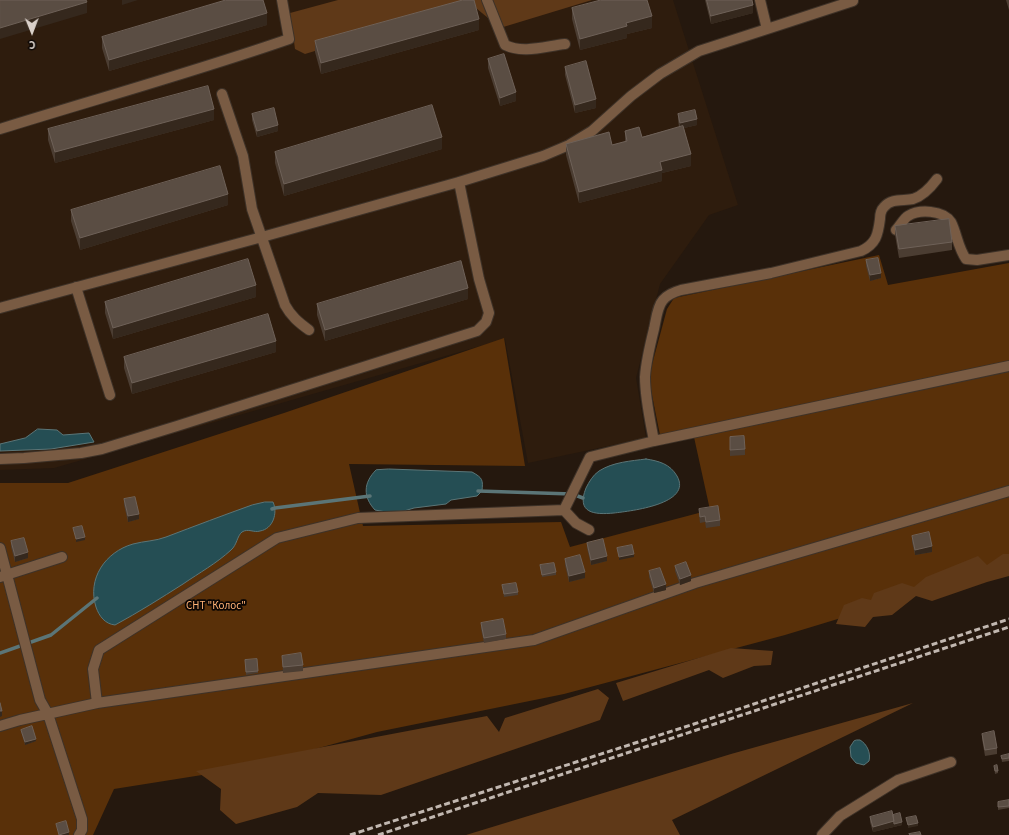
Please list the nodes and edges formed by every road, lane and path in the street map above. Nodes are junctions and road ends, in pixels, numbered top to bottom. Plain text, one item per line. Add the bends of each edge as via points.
1 (282, 0) edge
2 (487, 0) edge
3 (760, 0) edge
4 (852, 0) edge
5 (767, 28) junction
6 (565, 44) dead end
7 (222, 94) dead end
8 (0, 129) edge
9 (937, 179) dead end
10 (459, 182) junction
11 (896, 230) edge
12 (262, 237) junction
13 (1009, 255) edge
14 (76, 287) junction
15 (0, 308) edge
16 (309, 330) dead end
17 (1009, 366) edge
18 (110, 395) dead end
19 (654, 441) junction
20 (0, 459) edge
21 (1009, 491) edge
22 (564, 510) junction
23 (588, 530) dead end
24 (0, 548) edge
25 (62, 557) dead end
26 (4, 576) edge
27 (97, 703) junction
28 (48, 714) junction
29 (0, 726) edge
30 (951, 762) dead end
31 (79, 835) edge
32 (822, 835) edge

1 - 8 street via 289,39 208,67
2 - 6 street via 505,45 521,50
3 - 5 street
4 - 5 street
5 - 10 street via 699,52 660,74 592,131 569,145 543,156
7 - 12 street via 243,156 252,209
9 - 19 street via 930,188 917,197 894,201 882,208 874,242 860,251 681,290 663,300 655,322 645,377
10 - 12 street
10 - 20 street via 479,279 489,313 486,322 477,331 102,449
11 - 13 street via 908,216 918,212 943,215 950,222 966,259 977,260
12 - 14 street
12 - 16 street via 285,305 296,321
14 - 15 street
14 - 18 street
17 - 19 street
19 - 22 street via 590,457
21 - 27 street via 695,583 534,640
22 - 23 street via 576,523
22 - 27 street via 358,518 277,538 99,650 93,669
24 - 26 street
25 - 26 street
26 - 28 street via 40,700
27 - 28 street
28 - 29 street
28 - 31 street via 82,819 82,830
30 - 32 street via 898,780 840,816

